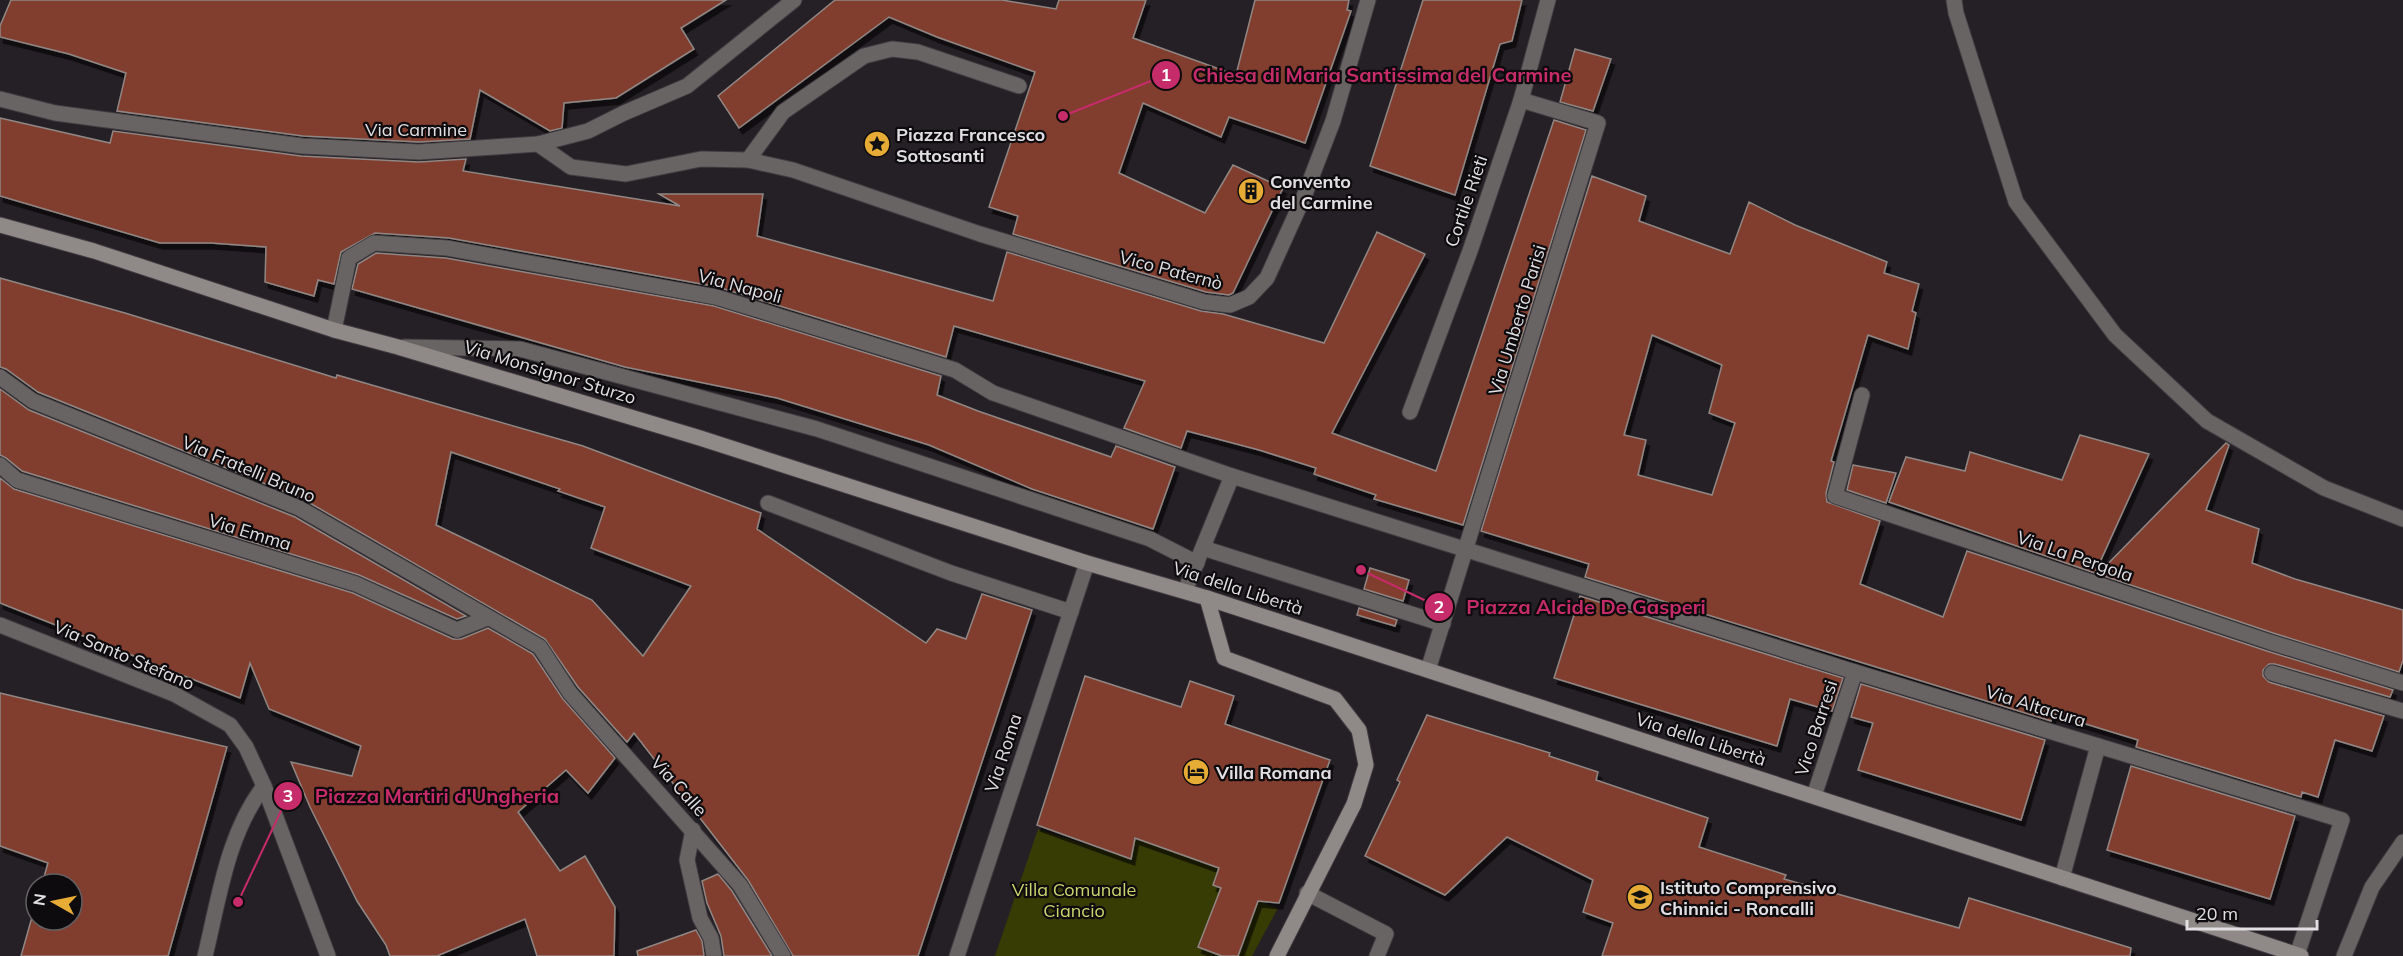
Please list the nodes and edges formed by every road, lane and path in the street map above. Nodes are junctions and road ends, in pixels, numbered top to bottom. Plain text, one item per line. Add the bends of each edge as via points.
1 (794, 0) edge
2 (1368, 0) edge
3 (1548, 0) edge
4 (1954, 0) edge
5 (1019, 86) dead end
6 (0, 99) edge
7 (1521, 100) junction
8 (538, 144) junction
9 (748, 160) junction
10 (0, 225) edge
11 (334, 330) junction
12 (398, 347) junction
13 (0, 376) edge
14 (1862, 395) dead end
15 (1410, 412) dead end
16 (0, 465) edge
17 (1232, 476) junction
18 (768, 504) dead end
19 (2403, 519) edge
20 (1203, 548) junction
21 (1466, 549) junction
22 (1087, 563) junction
23 (1197, 563) junction
24 (1185, 591) junction
25 (1207, 598) junction
26 (1071, 612) junction
27 (487, 618) junction
28 (1443, 624) junction
29 (0, 625) edge
30 (540, 647) joint
31 (1428, 670) junction
32 (1855, 672) junction
33 (2272, 673) dead end
34 (2403, 683) edge
35 (2403, 711) edge
36 (2098, 746) junction
37 (264, 786) junction
38 (1814, 796) junction
39 (693, 830) junction
40 (2403, 842) edge
41 (2062, 878) junction
42 (1307, 893) junction
43 (205, 956) edge
44 (328, 956) edge
45 (714, 956) edge
46 (783, 956) edge
47 (957, 956) edge
48 (1277, 956) edge
49 (1377, 956) edge
50 (2299, 956) edge
51 (2343, 956) edge

1 - 8 street, Via Carmine via 687,86 588,132
2 - 9 street, Vico Paternò via 1334,121 1267,278 1249,297 1230,305 1204,302 980,234 793,170
3 - 7 street, Cortile Rieti
4 - 19 street via 2016,202 2115,335 2207,421 2324,488
5 - 9 street via 918,52 892,50 864,56 783,112
6 - 8 street, Via Carmine via 55,113 302,146 419,152
7 - 15 street, Cortile Rieti
7 - 21 street, Via Umberto Parisi via 1598,123
8 - 9 street via 571,167 626,174 702,159
10 - 11 main road, Via Monsignor Sturzo via 94,251
11 - 12 main road, Via Monsignor Sturzo
11 - 17 street, Via Napoli via 349,258 374,243 447,248 716,297 955,370 993,393
12 - 22 main road, Via Monsignor Sturzo via 700,438
12 - 23 street via 520,349 805,425 1150,539
13 - 27 street, Via Fratelli Bruno via 33,400 299,508
14 - 34 street, Via La Pergola via 1835,496
16 - 27 street, Via Emma via 17,480 356,584 457,630
17 - 20 street
17 - 21 street, Via Napoli
18 - 26 street via 951,573
20 - 23 street
20 - 28 street
21 - 28 street, Via Umberto Parisi
21 - 32 street, Via Altacura
22 - 24 main road, Via della Libertà
22 - 26 street, Via Roma
23 - 24 street
24 - 25 main road, Via della Libertà
25 - 31 main road, Via della Libertà
25 - 42 main road via 1224,658 1335,699 1359,730 1366,765 1354,804
26 - 47 street, Via Roma
27 - 30 street, Via Fratelli Bruno
28 - 31 street, Via Umberto Parisi
29 - 37 street, Via Santo Stefano via 174,694 230,725 246,747
30 - 39 street, Via Calle via 570,693
31 - 38 main road, Via della Libertà
32 - 36 street, Via Altacura
32 - 38 street, Vico Barresi
33 - 35 street
36 - 41 street
36 - 50 street, Via Altacura via 2342,820
37 - 43 street via 235,838
37 - 44 street
38 - 41 main road, Via della Libertà
39 - 45 street via 687,860 700,918 711,938
39 - 46 street, Via Calle via 740,885
40 - 51 street via 2372,886
41 - 50 main road, Via della Libertà
42 - 48 main road
42 - 49 street via 1386,934

